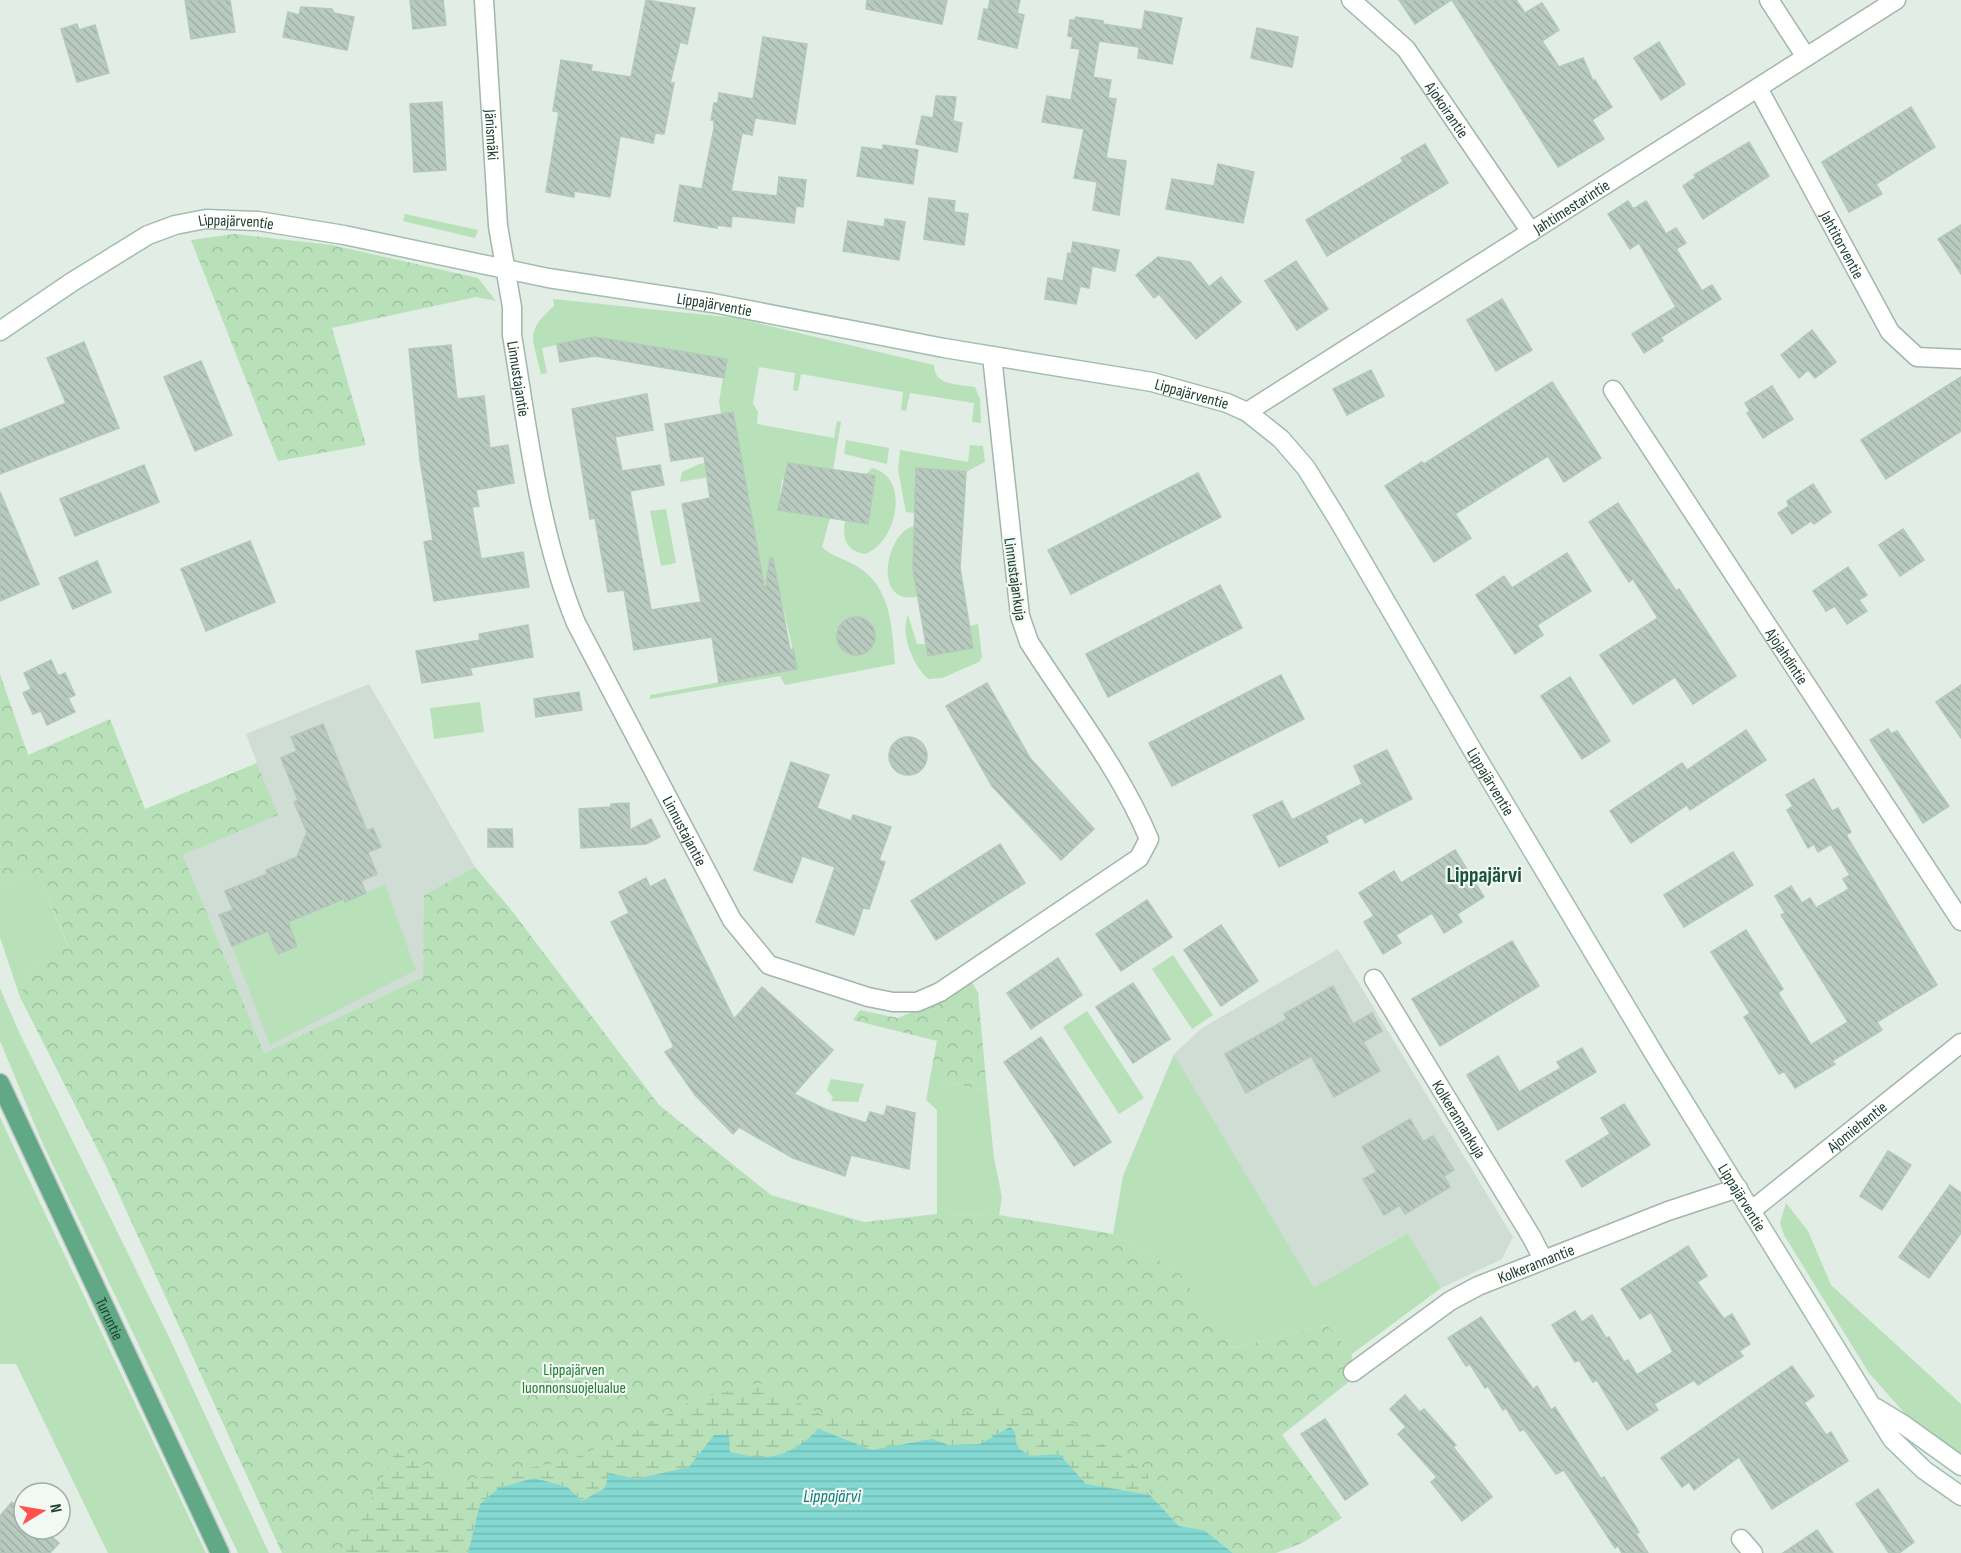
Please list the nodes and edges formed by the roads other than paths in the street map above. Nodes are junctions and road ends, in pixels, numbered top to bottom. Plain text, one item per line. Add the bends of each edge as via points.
1 (484, 0) edge
2 (1351, 0) edge
3 (1769, 0) edge
4 (1896, 0) edge
5 (1806, 57) junction
6 (1758, 88) junction
7 (1531, 232) junction
8 (505, 268) junction
9 (0, 331) edge
10 (993, 356) junction
11 (1961, 359) edge
12 (1613, 390) dead end
13 (1247, 412) junction
14 (1149, 839) joint
15 (1961, 921) edge
16 (1374, 979) dead end
17 (1961, 1043) edge
18 (0, 1083) edge
19 (1738, 1188) junction
20 (1752, 1210) junction
21 (1542, 1259) junction
22 (1353, 1372) dead end
23 (1875, 1408) junction
24 (1961, 1466) edge
25 (1961, 1497) edge
26 (1741, 1539) dead end
27 (220, 1553) edge
28 (1753, 1553) edge

1 - 8 street, Jänismäki via 498,226
2 - 7 street, Ajokoirantie via 1406,49
3 - 5 street
4 - 5 street, Jahtimestarintie
5 - 6 street, Jahtimestarintie
6 - 7 street, Jahtimestarintie
6 - 11 street, Jahtitorventie via 1890,332 1917,357
7 - 13 street, Jahtimestarintie
8 - 9 street, Lippajärventie via 258,221 206,219 148,235
8 - 10 street, Lippajärventie
8 - 14 street, Linnustajantie via 528,432 564,595 732,920 769,965 868,997 917,1002 940,992 1139,858
10 - 13 street, Lippajärventie via 1152,382
10 - 14 street, Linnustajankuja via 1023,629 1120,783
12 - 15 street, Ajojahdintie
13 - 19 street, Lippajärventie via 1281,439 1306,468
16 - 21 street, Kolkerannankuja via 1532,1236
17 - 20 street, Ajomiehentie
18 - 27 main road, Turuntie
19 - 20 street, Lippajärventie
19 - 21 street, Kolkerannantie
20 - 23 street, Lippajärventie
21 - 22 street, Kolkerannantie via 1450,1300
23 - 24 street, Lippajärventie
23 - 25 street, Lippajärventie via 1892,1439 1924,1470
26 - 28 street

